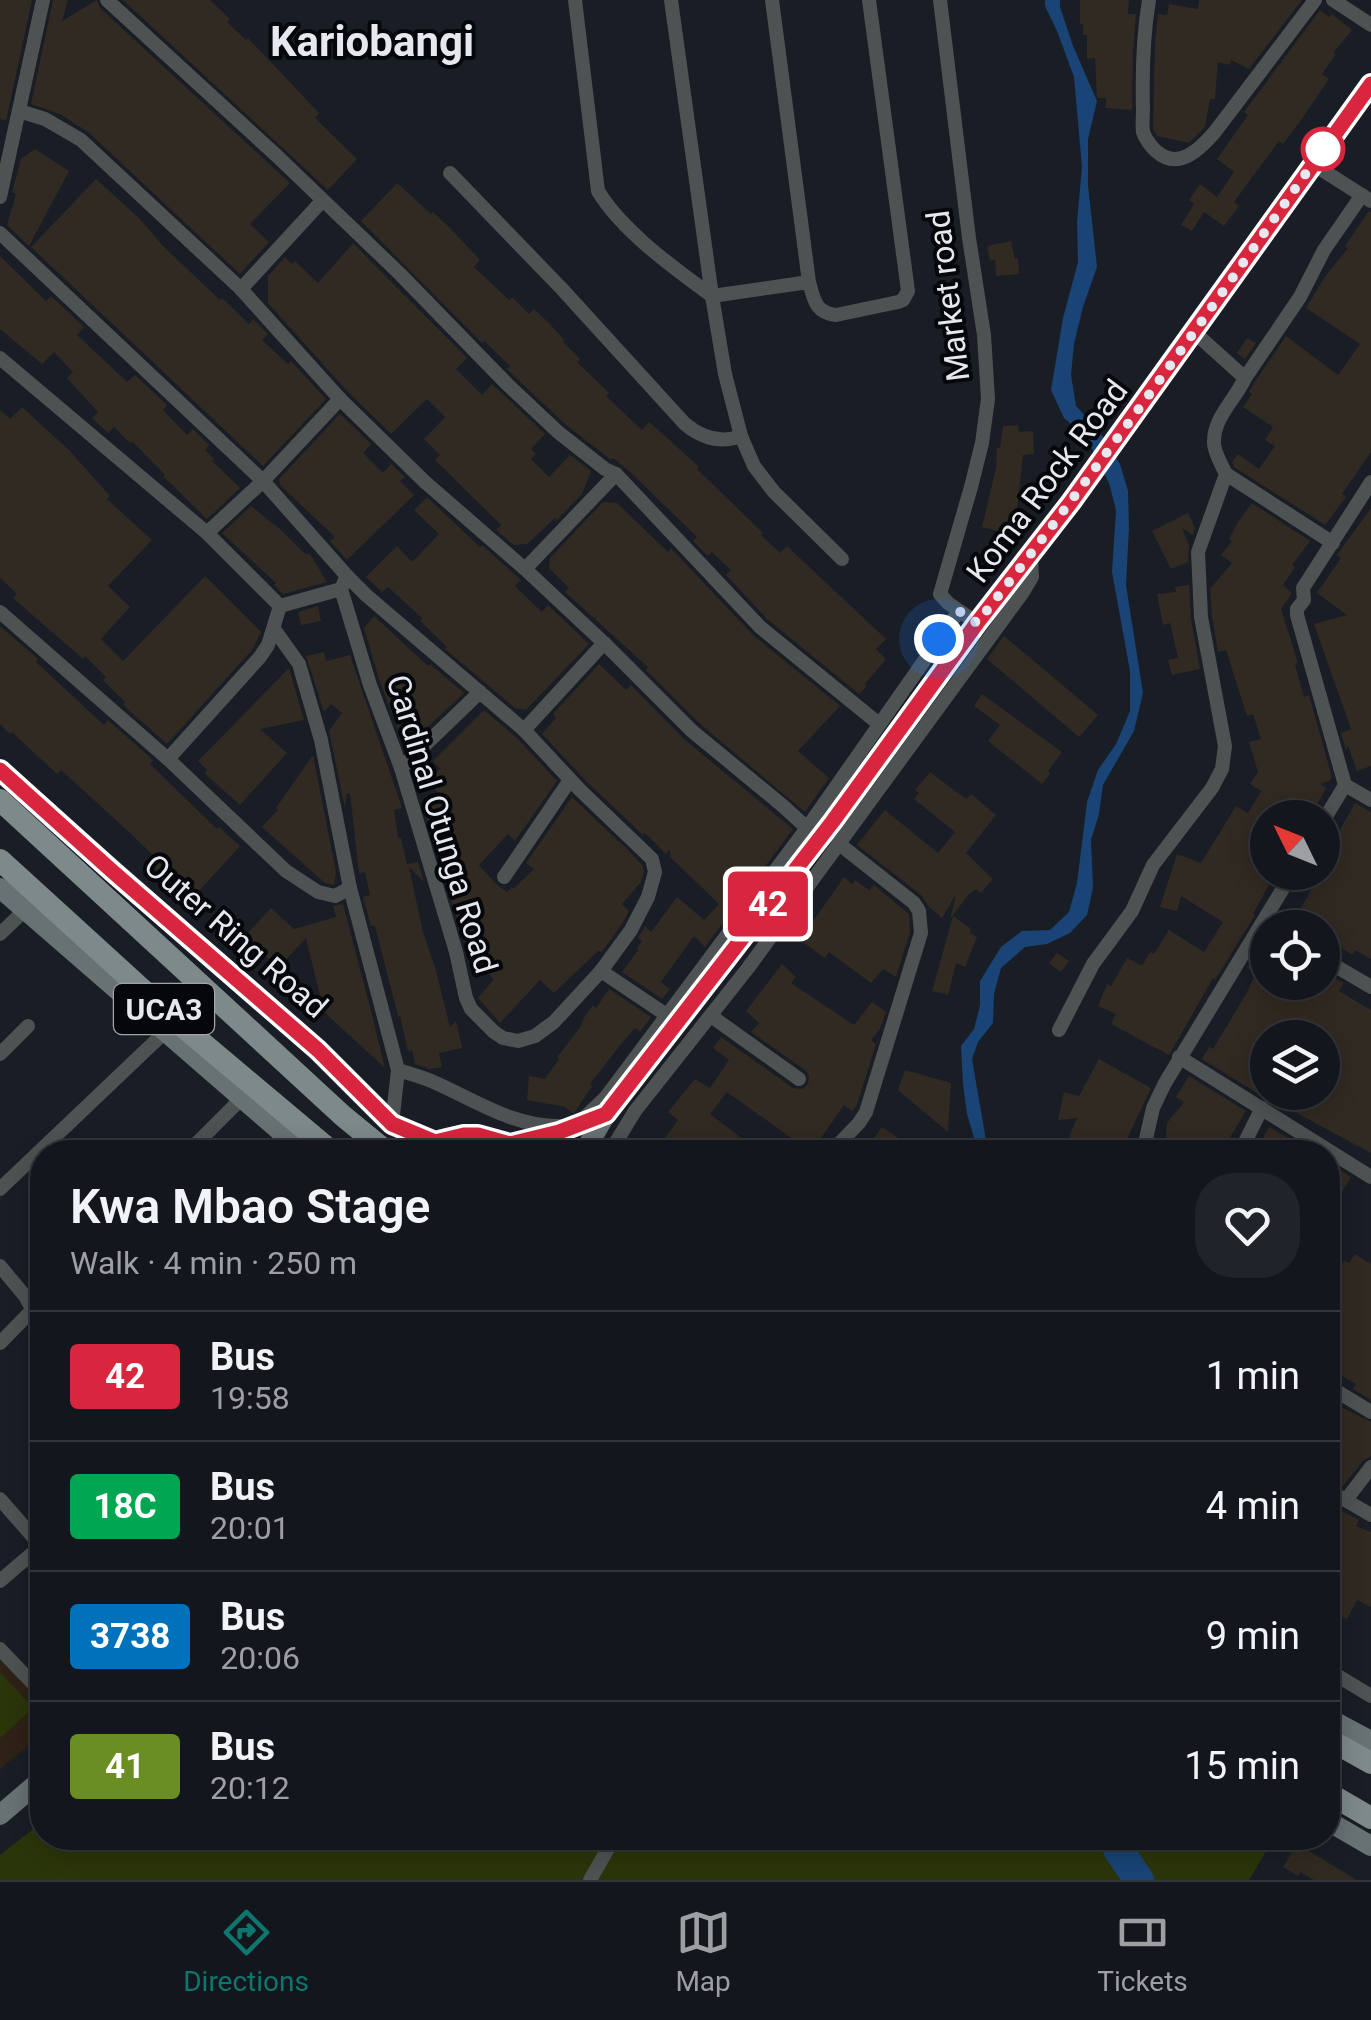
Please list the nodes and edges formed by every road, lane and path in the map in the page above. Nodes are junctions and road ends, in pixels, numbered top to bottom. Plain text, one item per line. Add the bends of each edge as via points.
1 (44, 0) edge
2 (106, 0) edge
3 (575, 0) edge
4 (672, 0) edge
5 (772, 0) edge
6 (869, 0) edge
7 (940, 0) edge
8 (1149, 0) edge
9 (1316, 0) edge
10 (1333, 0) edge
11 (1371, 25) edge
12 (1371, 84) edge
13 (19, 111) junction
14 (0, 126) edge
15 (14, 136) junction
16 (1313, 164) junction
17 (450, 173) dead end
18 (0, 197) edge
19 (1366, 198) edge
20 (322, 201) junction
21 (0, 232) edge
22 (809, 282) junction
23 (241, 289) junction
24 (712, 296) junction
25 (1194, 332) junction
26 (0, 358) edge
27 (1245, 378) junction
28 (340, 399) junction
29 (741, 436) junction
30 (616, 474) junction
31 (1226, 474) junction
32 (263, 481) junction
33 (1371, 482) edge
34 (207, 532) junction
35 (1333, 543) junction
36 (1032, 554) junction
37 (842, 559) dead end
38 (525, 569) junction
39 (344, 582) junction
40 (280, 606) junction
41 (0, 612) edge
42 (968, 617) junction
43 (274, 629) junction
44 (604, 642) junction
45 (480, 692) junction
46 (879, 724) junction
47 (524, 730) junction
48 (168, 759) junction
49 (402, 768) junction
50 (0, 770) edge
51 (570, 780) junction
52 (1345, 785) junction
53 (0, 800) edge
54 (1336, 800) edge
55 (1371, 800) edge
56 (807, 828) junction
57 (838, 843) junction
58 (0, 860) edge
59 (504, 877) dead end
60 (0, 888) edge
61 (350, 888) junction
62 (24, 911) junction
63 (0, 934) edge
64 (1250, 952) edge
65 (1340, 969) edge
66 (601, 971) junction
67 (1371, 987) edge
68 (668, 1016) junction
69 (710, 1016) junction
70 (28, 1026) dead end
71 (166, 1030) junction
72 (1060, 1030) dead end
73 (0, 1054) edge
74 (1180, 1057) junction
75 (398, 1070) junction
76 (799, 1079) dead end
77 (242, 1098) junction
78 (1250, 1101) edge
79 (1261, 1110) edge
80 (1265, 1110) edge
81 (606, 1114) junction
82 (392, 1124) junction
83 (50, 1140) edge
84 (200, 1140) edge
85 (290, 1140) edge
86 (318, 1140) edge
87 (372, 1140) edge
88 (415, 1140) edge
89 (448, 1140) edge
90 (493, 1140) edge
91 (538, 1140) edge
92 (591, 1140) edge
93 (617, 1140) edge
94 (843, 1140) edge
95 (1146, 1140) edge
96 (1246, 1140) edge
97 (1313, 1140) edge
98 (1340, 1157) edge
99 (30, 1159) edge
100 (1371, 1177) edge
101 (0, 1188) edge
102 (0, 1266) edge
103 (30, 1296) edge
104 (30, 1312) edge
105 (0, 1342) edge
106 (1340, 1393) edge
107 (1371, 1412) edge
108 (1371, 1466) edge
109 (1340, 1497) edge
110 (0, 1499) edge
111 (1346, 1500) junction
112 (1371, 1515) edge
113 (30, 1533) edge
114 (30, 1556) edge
115 (0, 1581) edge
116 (0, 1649) edge
117 (1340, 1677) edge
118 (30, 1680) edge
119 (1371, 1696) edge
120 (1340, 1724) edge
121 (1371, 1741) edge
122 (1340, 1746) edge
123 (1371, 1763) edge
124 (30, 1790) edge
125 (1340, 1800) edge
126 (0, 1815) edge
127 (1371, 1818) edge
128 (1340, 1828) edge
129 (1371, 1846) edge
130 (607, 1850) edge
131 (590, 1880) edge

1 - 13 street
2 - 20 street
3 - 24 street via 598,191 636,234
4 - 24 street
5 - 22 street
6 - 22 street via 908,290 898,302 827,314 816,306
7 - 42 street, Market road via 988,365 982,443 940,588 942,598
8 - 9 street via 1144,132 1167,159 1188,157 1207,141
10 - 11 street
12 - 16 main road, Koma Rock Road
13 - 15 street
13 - 23 street via 81,140
14 - 15 street
15 - 18 street
16 - 19 street
16 - 25 main road, Koma Rock Road
17 - 29 street via 684,424 720,442
19 - 27 street via 1324,250
20 - 23 street
20 - 30 street via 558,432
21 - 32 street
22 - 24 street
23 - 28 street
24 - 29 street
25 - 27 street
25 - 36 main road, Koma Rock Road
26 - 34 street
27 - 31 street via 1216,426 1214,446
28 - 32 street
28 - 38 street
29 - 37 street via 774,492
30 - 38 street
30 - 46 street via 760,628
31 - 35 street
31 - 72 street via 1198,552 1201,617 1225,746 1222,769 1153,865
32 - 34 street
32 - 39 street
33 - 35 street
34 - 40 street
35 - 52 street via 1303,588 1296,616
36 - 42 main road, Koma Rock Road
36 - 57 street via 1032,577 1023,592
38 - 44 street
39 - 40 street
39 - 45 street, Cardinal Otunga Road
39 - 49 street, Cardinal Otunga Road via 370,685
40 - 43 street
41 - 48 street
42 - 46 street
42 - 81 main road, Koma Rock Road via 833,821
43 - 48 street via 260,657
43 - 61 street via 299,664
44 - 47 street
44 - 56 street via 692,731
45 - 47 street, Cardinal Otunga Road
45 - 49 street
46 - 56 street
47 - 51 street, Cardinal Otunga Road
48 - 61 street via 286,871 318,892 334,896
49 - 66 street, Cardinal Otunga Road via 471,1009 502,1038 535,1036
50 - 82 main road, Outer Ring Road / UCA3 via 318,1050
51 - 59 street
51 - 66 street, Cardinal Otunga Road via 641,846 655,872 631,930
52 - 54 street
52 - 55 street
53 - 87 main road, Outer Ring Road / UCA3
56 - 68 street
57 - 69 street
57 - 94 street via 914,903 920,934 866,1112
58 - 86 main road, UCA3
60 - 62 main road, UCA3
61 - 75 street
62 - 63 street
62 - 71 main road, UCA3
64 - 74 street
65 - 67 street
66 - 68 street
68 - 75 street via 593,1112 562,1126 506,1116
69 - 76 street
69 - 93 street
70 - 73 street
71 - 77 main road, UCA3
71 - 83 street
74 - 78 street
74 - 95 street via 1153,1108
75 - 82 street
77 - 84 street
77 - 85 main road, UCA3
79 - 96 street
80 - 97 street
81 - 91 main road
81 - 92 main road, Koma Rock Road
82 - 88 main road, Outer Ring Road / UCA3
89 - 90 main road, Outer Ring Road
98 - 100 street
99 - 101 street
102 - 103 street
104 - 105 street
106 - 107 street
108 - 111 street
109 - 111 street
110 - 113 street
111 - 112 street
114 - 115 street
116 - 118 street
117 - 119 street
120 - 121 main road
122 - 123 main road
124 - 126 main road
125 - 127 main road
128 - 129 main road
130 - 131 street

